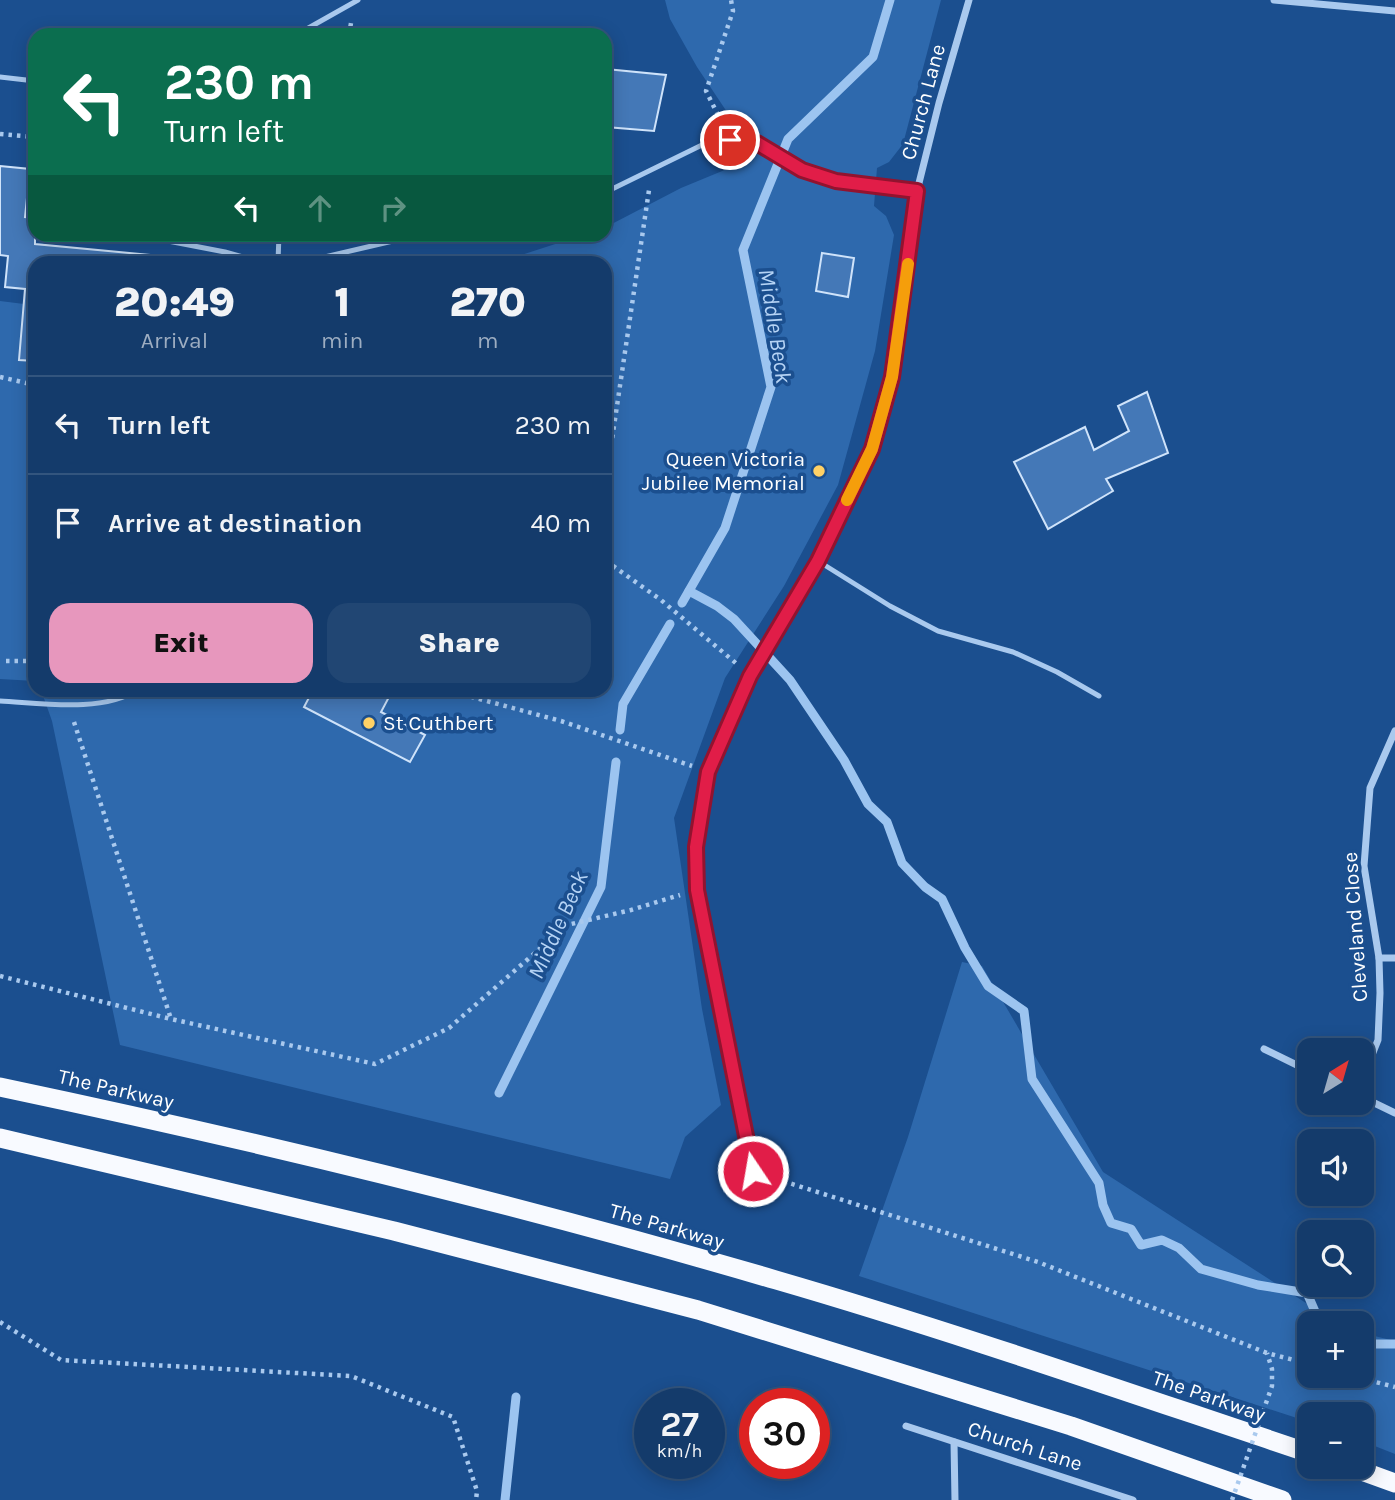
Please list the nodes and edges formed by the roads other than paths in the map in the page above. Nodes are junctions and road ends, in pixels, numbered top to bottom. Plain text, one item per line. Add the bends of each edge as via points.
1 (358, 0) edge
2 (969, 0) edge
3 (1274, 0) edge
4 (1395, 11) edge
5 (308, 28) edge
6 (0, 77) edge
7 (28, 80) edge
8 (612, 189) edge
9 (917, 191) junction
10 (185, 242) edge
11 (388, 242) edge
12 (239, 256) edge
13 (328, 256) edge
14 (818, 561) junction
15 (1099, 696) dead end
16 (121, 697) edge
17 (0, 701) edge
18 (1395, 732) edge
19 (1379, 958) junction
20 (1395, 958) edge
21 (1264, 1049) dead end
22 (1374, 1050) edge
23 (1297, 1065) edge
24 (0, 1087) edge
25 (1374, 1103) edge
26 (1395, 1113) edge
27 (0, 1139) edge
28 (753, 1171) road end
29 (906, 1426) dead end
30 (954, 1442) junction
31 (1297, 1449) edge
32 (1374, 1475) edge
33 (1395, 1483) edge
34 (955, 1500) edge
35 (1133, 1500) edge
36 (1282, 1500) edge

1 - 5 lane
2 - 9 street, Church Lane
3 - 4 street
6 - 7 lane
8 - 9 lane via 704,144 730,140 757,143 802,170 836,181
9 - 14 street, Church Lane via 892,377 872,449
10 - 12 lane
11 - 13 lane
14 - 15 lane via 938,631 1026,657
14 - 28 street, Church Lane via 750,676 708,772 696,847 697,890
16 - 17 lane via 68,704
18 - 19 street, Cleveland Close via 1370,788 1364,866
19 - 20 street
19 - 22 street, Cleveland Close
21 - 23 street
24 - 31 highway, The Parkway via 405,1178 711,1261 1067,1371
25 - 26 street
27 - 36 highway via 394,1231 698,1310 1071,1426
29 - 30 street, Church Lane
30 - 34 street
30 - 35 street, Church Lane
32 - 33 highway

